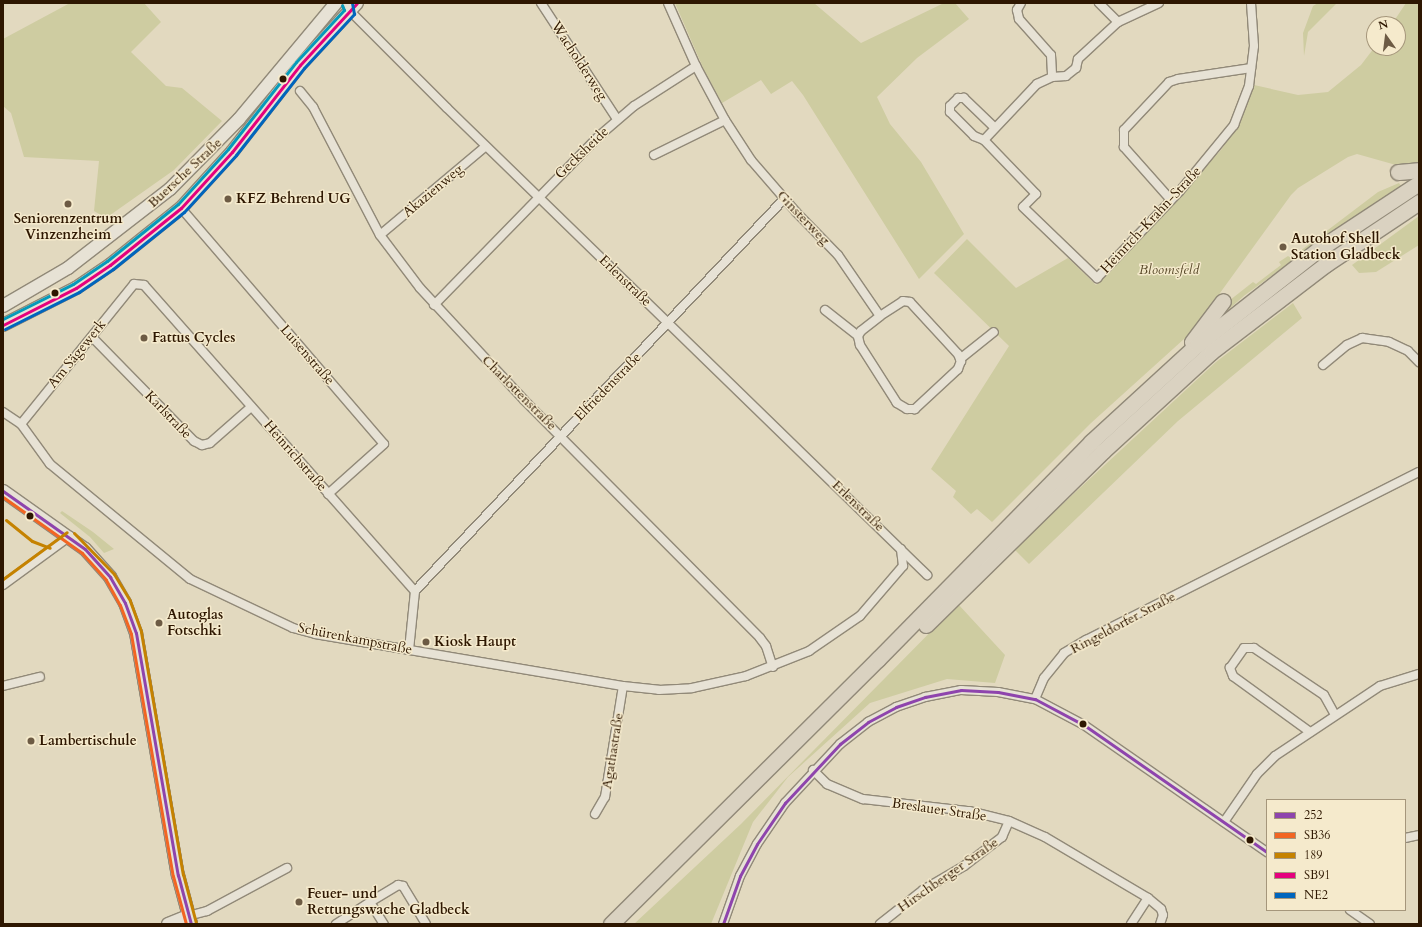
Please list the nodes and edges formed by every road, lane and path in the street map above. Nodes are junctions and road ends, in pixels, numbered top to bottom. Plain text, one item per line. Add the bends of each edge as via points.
1 (336, 3) edge
2 (541, 3) edge
3 (668, 3) edge
4 (1021, 3) edge
5 (1100, 3) edge
6 (1159, 3) edge
7 (1251, 3) edge
8 (351, 6) edge
9 (1118, 22) junction
10 (696, 66) junction
11 (1251, 68) junction
12 (1052, 77) junction
13 (300, 90) dead end
14 (617, 119) junction
15 (725, 120) junction
16 (994, 127) junction
17 (984, 140) junction
18 (486, 146) junction
19 (654, 155) dead end
20 (1419, 170) edge
21 (1398, 172) dead end
22 (1419, 183) edge
23 (538, 196) junction
24 (784, 199) junction
25 (1171, 200) junction
26 (1419, 202) edge
27 (181, 208) junction
28 (380, 235) junction
29 (134, 284) joint
30 (1223, 301) dead end
31 (434, 305) junction
32 (3, 306) edge
33 (825, 310) dead end
34 (880, 316) junction
35 (669, 323) junction
36 (3, 326) edge
37 (994, 332) dead end
38 (92, 336) junction
39 (858, 336) junction
40 (960, 359) junction
41 (1182, 359) junction
42 (1419, 362) edge
43 (1323, 365) dead end
44 (251, 407) junction
45 (4, 413) edge
46 (21, 424) junction
47 (562, 436) junction
48 (1419, 472) edge
49 (3, 491) edge
50 (328, 494) junction
51 (70, 536) junction
52 (901, 549) junction
53 (927, 575) dead end
54 (3, 585) edge
55 (415, 592) junction
56 (409, 650) junction
57 (773, 667) junction
58 (1419, 674) edge
59 (40, 677) dead end
60 (3, 686) edge
61 (623, 686) junction
62 (1035, 700) junction
63 (1335, 715) junction
64 (1310, 732) junction
65 (813, 770) junction
66 (595, 814) dead end
67 (1009, 821) junction
68 (1224, 822) junction
69 (1419, 835) edge
70 (1406, 838) edge
71 (1266, 851) edge
72 (287, 868) dead end
73 (1148, 898) junction
74 (370, 902) junction
75 (1351, 911) edge
76 (193, 920) edge
77 (168, 924) edge
78 (336, 924) edge
79 (384, 924) edge
80 (426, 924) edge
81 (611, 924) edge
82 (624, 924) edge
83 (723, 924) edge
84 (880, 924) edge
85 (1131, 924) edge
86 (1160, 924) edge
87 (1370, 924) edge

1 - 32 main road, Buersche Straße via 240,120 170,190 73,264
2 - 14 street, Wacholderweg
3 - 10 street via 694,56
4 - 12 street via 1017,10 1019,19 1051,55
5 - 9 street
6 - 9 street
7 - 11 street, Heinrich-Krahn-Straße via 1254,46
8 - 18 street, Erlenstraße
8 - 27 main road, Buersche Straße via 300,65 232,152
9 - 12 street via 1078,59 1076,68 1066,76
10 - 14 street, Gecksheide
10 - 15 street, Ginsterweg
11 - 25 street, Heinrich-Krahn-Straße via 1249,86 1234,125
11 - 25 street via 1169,82 1124,130 1124,147
12 - 16 street via 1038,84
13 - 28 street, Charlottenstraße via 313,107
14 - 23 street, Gecksheide
15 - 19 street
15 - 24 street, Ginsterweg via 751,160
16 - 17 street
16 - 17 street, Heinrich-Krahn-Straße via 964,98 958,98 950,106 950,112 972,134
17 - 25 street, Heinrich-Krahn-Straße via 1036,194 1023,207 1097,278
18 - 23 street, Erlenstraße
18 - 28 street, Akazienweg
20 - 21 highway
22 - 41 highway via 1319,250
23 - 31 street, Gecksheide
23 - 35 street, Erlenstraße
24 - 34 street, Ginsterweg via 838,255
24 - 35 street, Elfriedenstraße
26 - 82 highway via 1326,264 1211,352 1103,452
27 - 36 main road, Buersche Straße via 110,265 56,299
27 - 50 street, Luisenstraße via 384,444
28 - 31 street, Charlottenstraße
29 - 38 street, Am Sägewerk
29 - 44 street, Heinrichstraße via 144,284
30 - 41 highway via 1195,337
31 - 47 street, Charlottenstraße
33 - 39 street
34 - 39 street
34 - 40 street via 904,301 910,302 932,322
35 - 47 street, Elfriedenstraße
35 - 52 street, Erlenstraße
37 - 40 street
38 - 44 street, Karlstraße via 194,441 202,445 210,442
38 - 46 street, Am Sägewerk
39 - 40 street via 879,377 898,403 907,408 919,407 958,369
41 - 81 highway via 1091,442 884,653
42 - 43 street via 1408,351 1390,342 1362,338 1347,345
44 - 50 street, Heinrichstraße
45 - 46 street, Schürenkampstraße
46 - 56 street, Schürenkampstraße via 50,464 190,579 299,630
47 - 55 street, Elfriedenstraße
47 - 57 street, Charlottenstraße via 760,638 766,646
48 - 62 street, Ringeldorfer Straße via 1086,640 1064,654 1044,678
49 - 51 main road
50 - 55 street, Heinrichstraße
51 - 54 street
51 - 76 main road via 110,577 125,602 136,633 178,875
52 - 53 street, Erlenstraße
52 - 57 street, Schürenkampstraße via 903,566 850,624 809,651
55 - 56 street
56 - 61 street, Schürenkampstraße
57 - 61 street, Schürenkampstraße via 692,688 659,690
58 - 63 street via 1380,686
59 - 60 street
61 - 66 street, Agathastraße via 606,797
62 - 65 street via 998,692 961,690 925,697 896,707 868,722
62 - 68 street via 1084,725
63 - 64 street
63 - 64 street via 1324,695 1254,648 1244,648 1230,668 1233,676
64 - 68 street via 1275,756 1257,774
65 - 67 street, Breslauer Straße via 827,784 863,799 969,811
65 - 83 street via 785,803 757,844 740,876
67 - 73 street, Breslauer Straße via 1046,836
67 - 84 street, Hirschberger Straße via 1002,837 964,866 923,890
68 - 71 street
69 - 70 street
72 - 76 street
73 - 85 street
73 - 86 street, Breslauer Straße via 1161,909 1163,915
74 - 78 street
74 - 79 street
74 - 80 street via 398,885 403,886
75 - 87 street
76 - 77 main road

